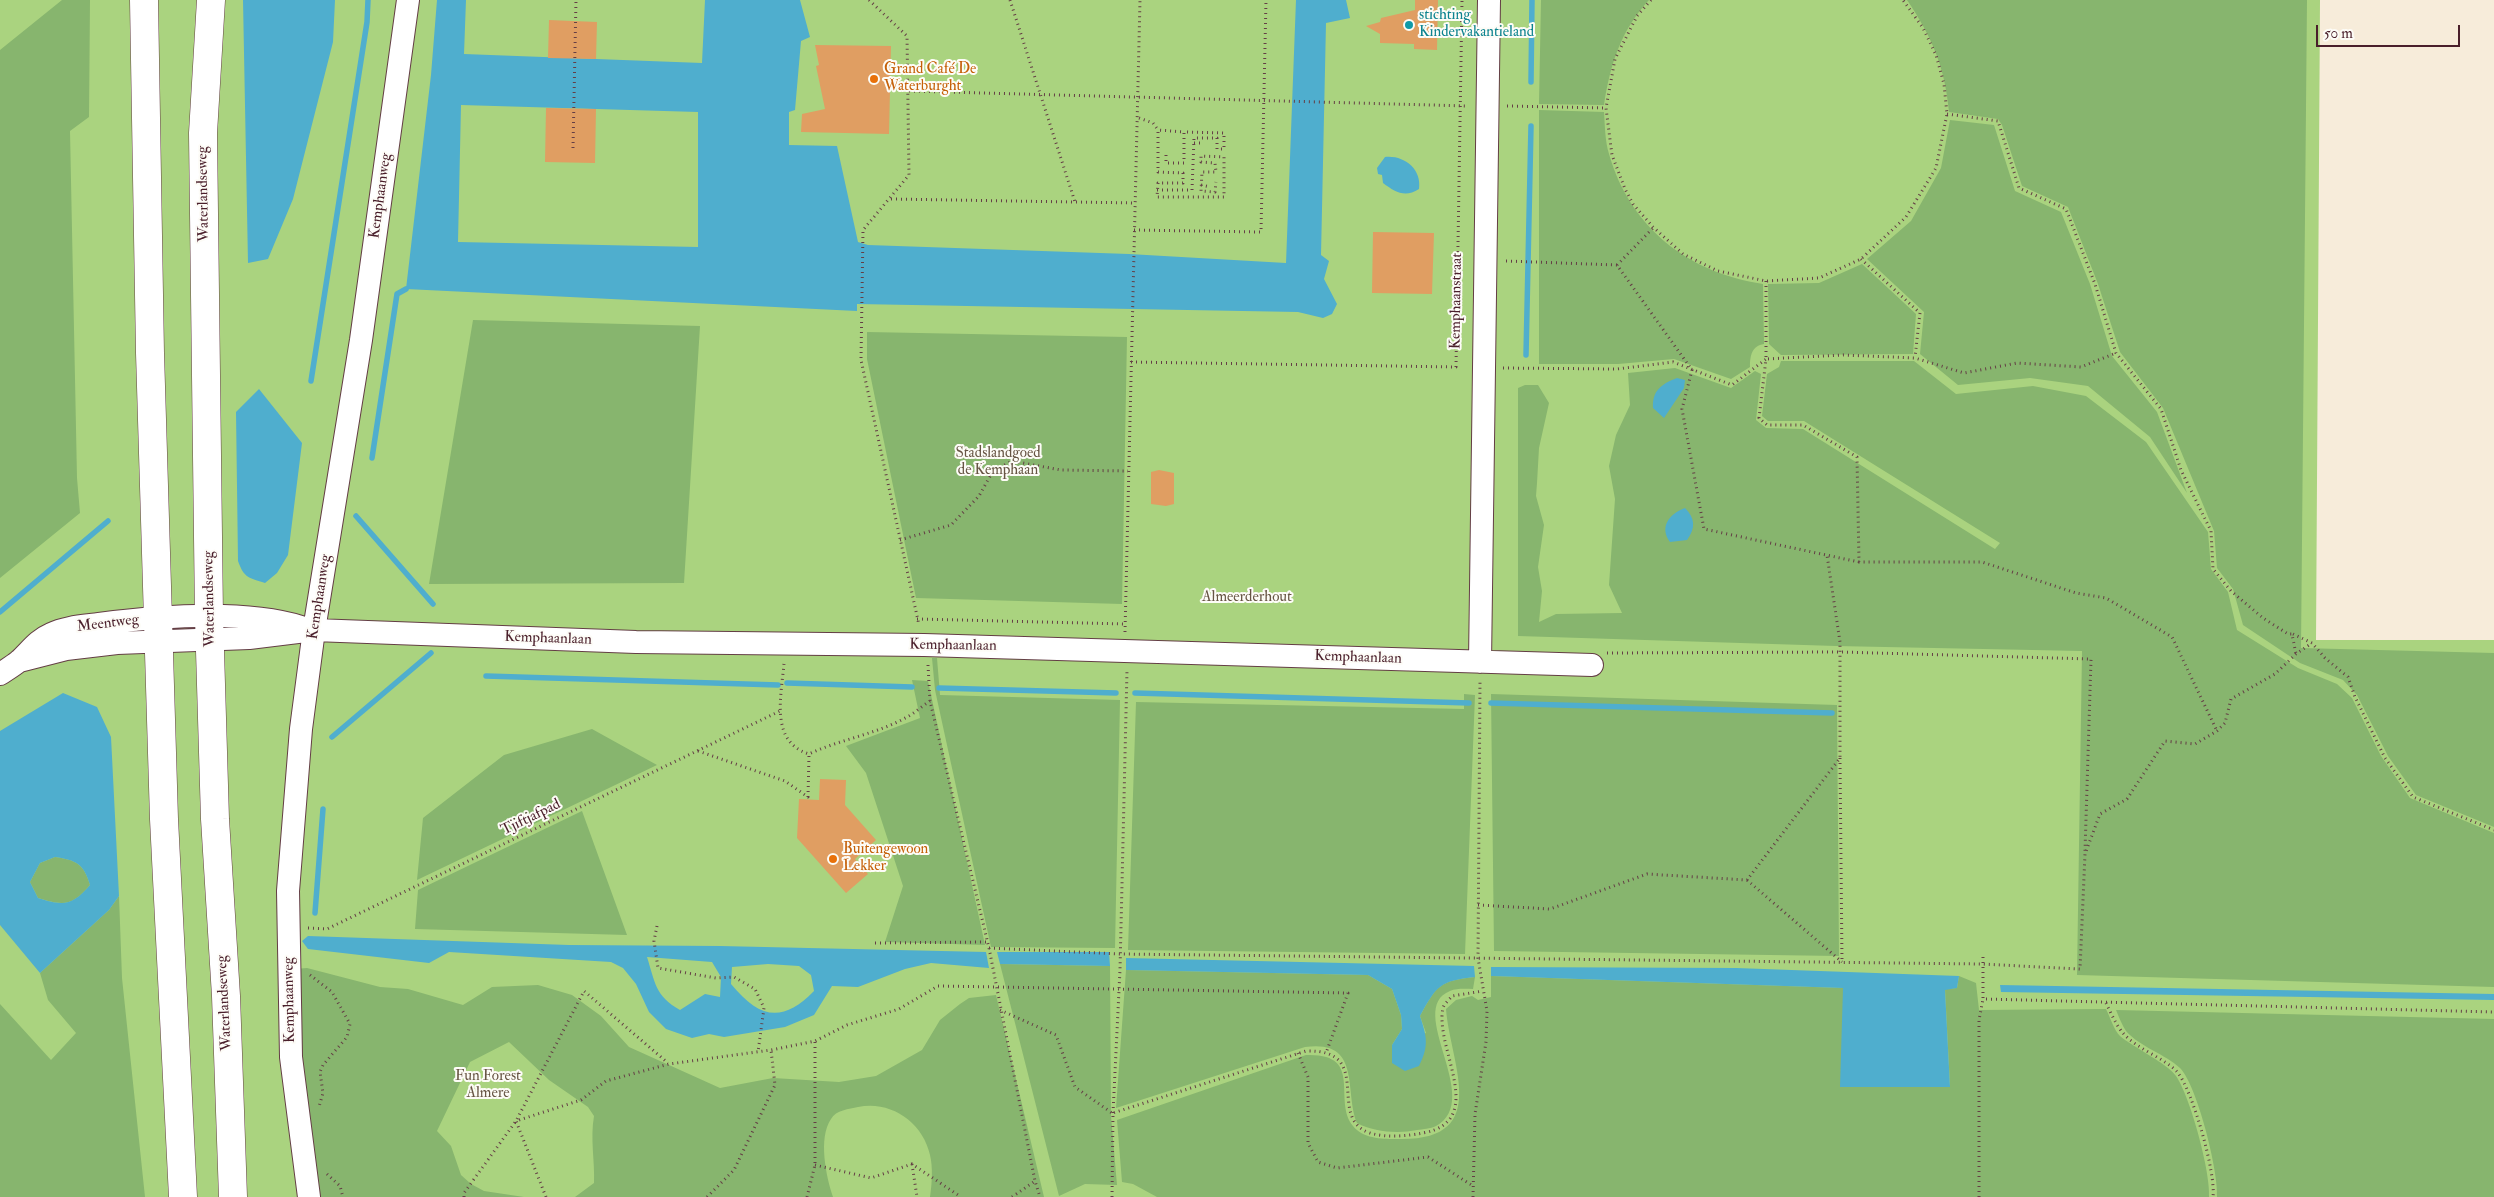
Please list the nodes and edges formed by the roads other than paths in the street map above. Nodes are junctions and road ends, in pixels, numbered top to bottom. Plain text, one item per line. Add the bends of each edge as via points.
1 (144, 0) edge
2 (211, 0) edge
3 (408, 0) edge
4 (1489, 0) edge
5 (210, 628) junction
6 (158, 629) junction
7 (314, 630) junction
8 (1480, 662) junction
9 (1589, 665) road end
10 (0, 674) edge
11 (183, 1197) edge
12 (233, 1197) edge
13 (309, 1197) edge

1 - 6 main road
2 - 5 main road, Waterlandseweg via 203,133
3 - 7 street, Kemphaanweg via 360,340
4 - 8 street, Kemphaanstraat
5 - 6 street, Kemphaanlaan
5 - 7 street, Kemphaanlaan via 247,617 282,621
5 - 12 main road, Waterlandseweg via 215,819 226,996
6 - 10 street, Meentweg via 19,661
6 - 11 main road
7 - 8 street, Kemphaanlaan via 636,642 1126,651
7 - 13 street, Kemphaanweg via 288,891 291,1057
8 - 9 street, Kemphaanlaan

